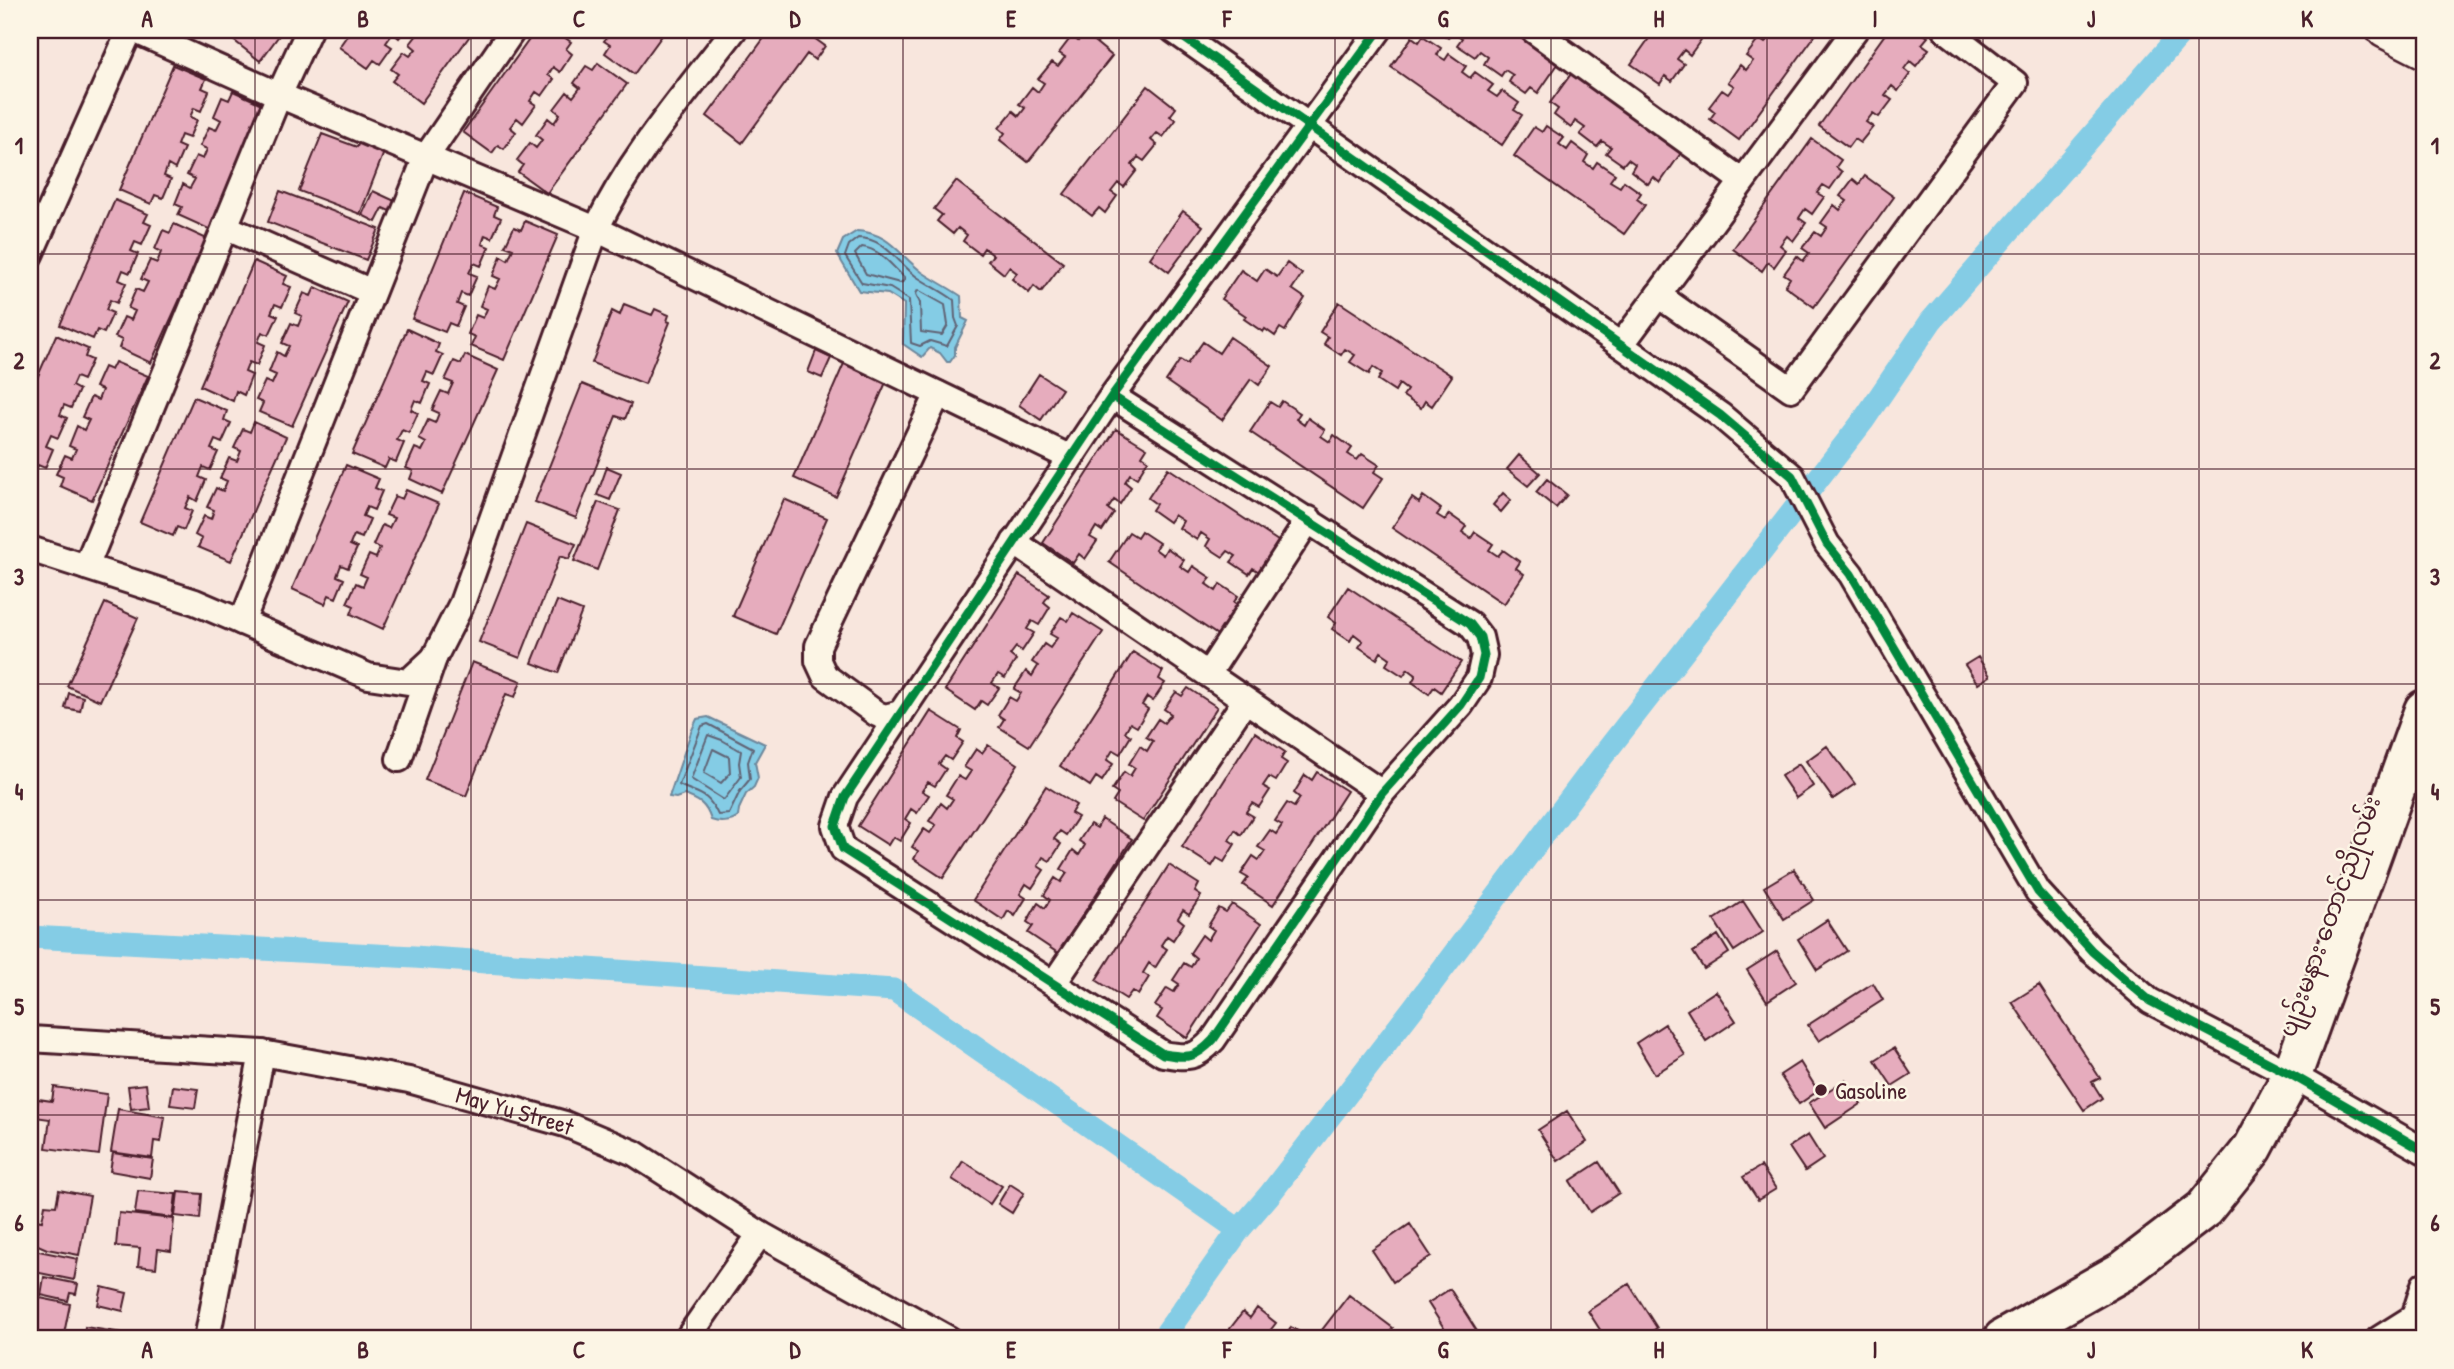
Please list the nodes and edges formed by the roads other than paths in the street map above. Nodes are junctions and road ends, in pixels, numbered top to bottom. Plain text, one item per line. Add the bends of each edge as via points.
1 (132, 30) edge
2 (309, 30) edge
3 (513, 30) edge
4 (734, 30) edge
5 (1173, 30) edge
6 (1379, 30) edge
7 (1533, 30) edge
8 (1856, 30) edge
9 (1946, 30) edge
10 (2385, 30) edge
11 (2424, 50) edge
12 (279, 95) junction
13 (1310, 124) junction
14 (426, 157) junction
15 (1742, 181) junction
16 (225, 227) junction
17 (596, 229) junction
18 (30, 255) edge
19 (372, 292) junction
20 (1658, 295) junction
21 (1621, 345) junction
22 (938, 394) junction
23 (1112, 396) junction
24 (1069, 457) junction
25 (1308, 519) junction
26 (1014, 542) junction
27 (30, 549) edge
28 (86, 567) junction
29 (242, 622) junction
30 (434, 658) junction
31 (1208, 674) junction
32 (1245, 701) junction
33 (2424, 710) edge
34 (901, 713) junction
35 (399, 759) dead end
36 (1382, 793) junction
37 (1054, 984) junction
38 (30, 1040) edge
39 (262, 1053) junction
40 (2292, 1075) junction
41 (2424, 1151) edge
42 (760, 1234) junction
43 (2424, 1285) edge
44 (2419, 1323) edge
45 (207, 1339) edge
46 (687, 1339) edge
47 (949, 1339) edge
48 (2003, 1339) edge
49 (2379, 1339) edge

1 - 12 street
1 - 18 street
2 - 12 street
3 - 14 street
4 - 17 street via 645,147
5 - 13 street
6 - 13 street
7 - 15 street
8 - 15 street
9 - 20 street via 2015,83 1791,389
10 - 11 main road
12 - 14 street
12 - 16 street
13 - 21 street
13 - 23 street
14 - 17 street
14 - 19 street
15 - 20 street
16 - 19 street
16 - 28 street
17 - 22 street
17 - 30 street via 462,603
19 - 29 street
20 - 21 street
21 - 40 street via 1720,415 1792,475 1827,544 1850,574 2038,892 2092,951 2150,1001
22 - 24 street
22 - 34 street via 818,646 825,676 877,714
23 - 24 street
23 - 25 street
24 - 26 street
25 - 31 street
25 - 36 street via 1471,624 1480,637 1484,655 1479,678 1461,705
26 - 31 street
26 - 34 street
27 - 28 street
28 - 29 street
29 - 30 street via 368,676 408,682
30 - 35 street
31 - 32 street
32 - 36 street
32 - 37 street
33 - 40 main road, ပျဉ်းမနား တောင်ညိုလမ်း
34 - 37 street via 845,797 835,826 844,849
36 - 37 street via 1199,1054 1184,1058 1163,1054
38 - 39 street, May Yu Street
39 - 42 street, May Yu Street via 409,1080 565,1124 634,1153
39 - 45 street
40 - 41 street
40 - 48 main road, ပျဉ်းမနား တောင်ညိုလမ်း via 2253,1148 2204,1209 2123,1271
42 - 46 street
42 - 47 street, May Yu Street
43 - 44 street
44 - 49 street

